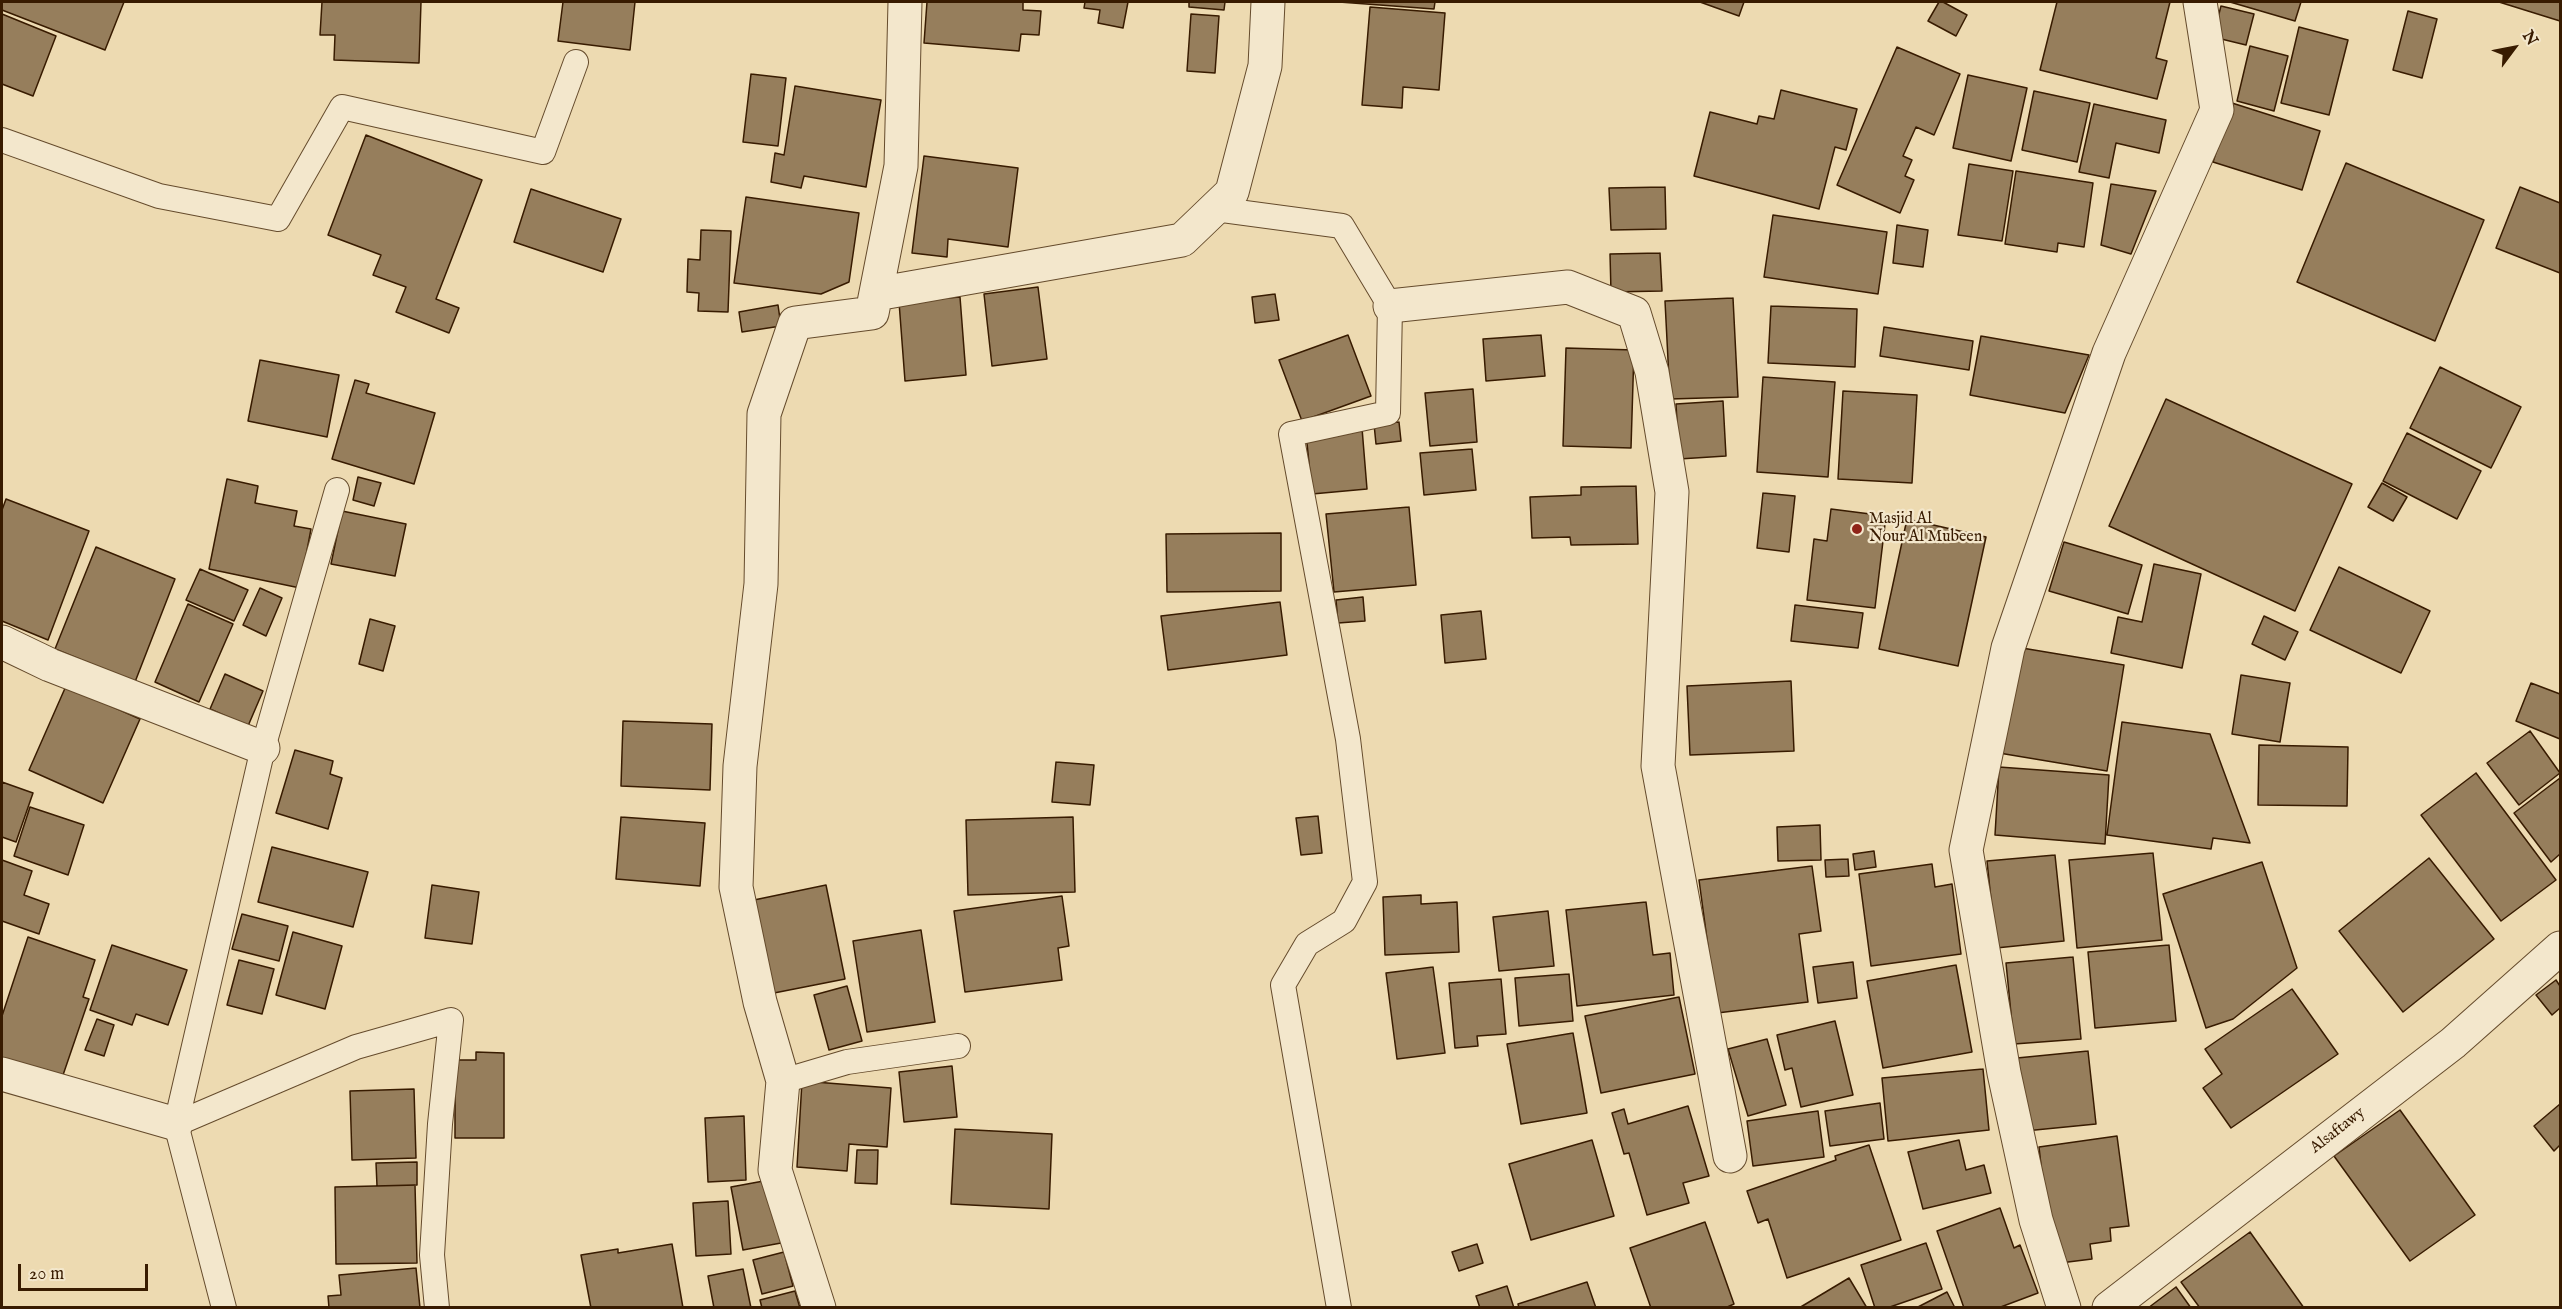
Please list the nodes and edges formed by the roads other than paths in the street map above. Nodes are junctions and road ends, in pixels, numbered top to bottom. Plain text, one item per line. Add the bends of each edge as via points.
1 (905, 2) edge
2 (1268, 2) edge
3 (2200, 2) edge
4 (576, 62) dead end
5 (2, 140) edge
6 (1215, 209) junction
7 (876, 294) junction
8 (1390, 306) junction
9 (337, 490) dead end
10 (2, 642) edge
11 (263, 748) junction
12 (2560, 948) edge
13 (958, 1046) dead end
14 (2, 1074) edge
15 (783, 1081) junction
16 (176, 1124) junction
17 (1730, 1156) dead end
18 (224, 1308) edge
19 (437, 1308) edge
20 (819, 1308) edge
21 (1338, 1308) edge
22 (2064, 1308) edge
23 (2109, 1308) edge

1 - 7 street via 901,166
2 - 6 street via 1264,66 1247,135 1232,192
3 - 22 street via 2217,110 2109,353 2012,637 1966,850 2004,1073 2036,1220
4 - 5 lane via 543,152 342,107 278,219 159,196
6 - 7 street via 1182,240
6 - 8 lane via 1342,226
7 - 15 street via 872,313 795,323 764,414 761,584 740,766 736,887 760,1002
8 - 17 street via 1568,287 1634,313 1652,372 1672,492 1658,766
8 - 21 lane via 1388,413 1291,434 1348,739 1365,882 1344,921 1307,944 1283,985
9 - 11 lane
10 - 11 street via 50,665
11 - 16 lane
12 - 23 street, Alsaftawy via 2453,1042
13 - 15 lane via 847,1062
14 - 16 street
15 - 20 street via 775,1170
16 - 18 lane
16 - 19 lane via 356,1047 451,1020 432,1255

